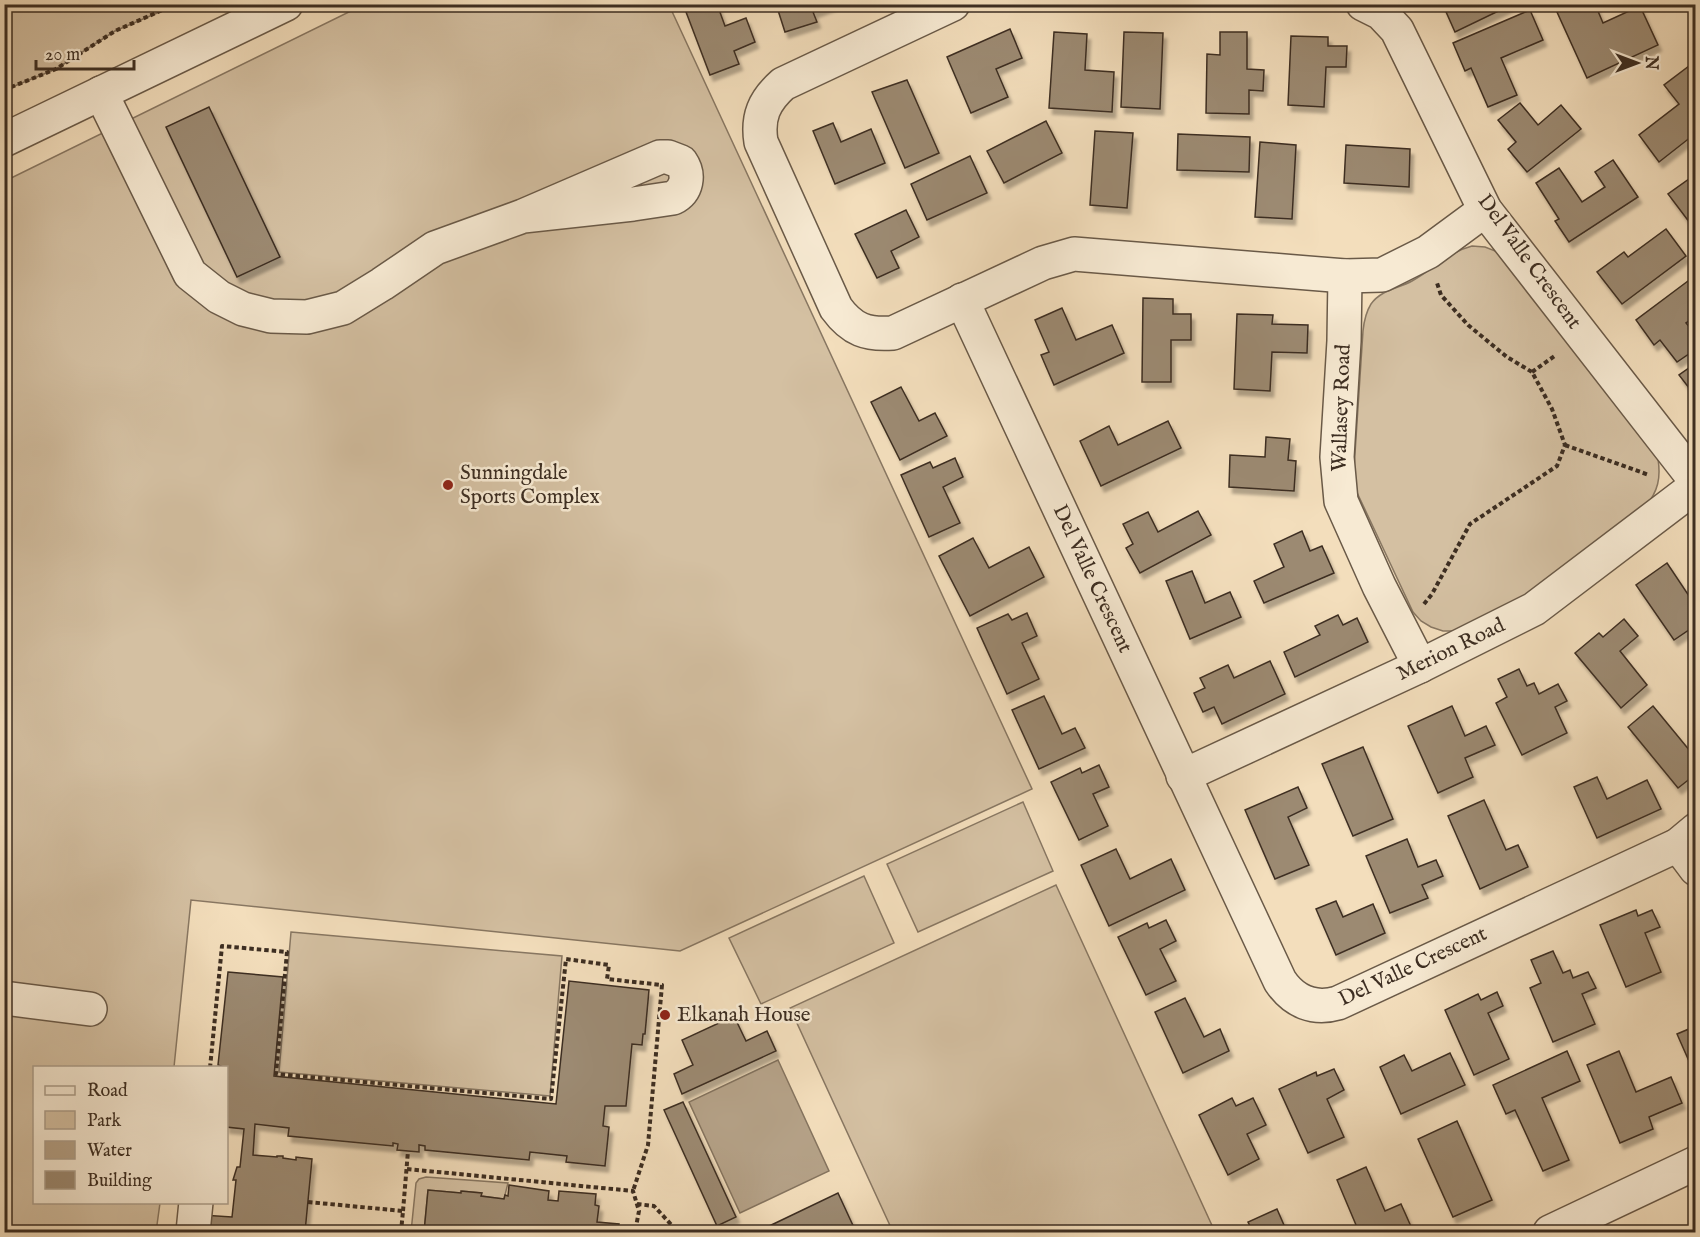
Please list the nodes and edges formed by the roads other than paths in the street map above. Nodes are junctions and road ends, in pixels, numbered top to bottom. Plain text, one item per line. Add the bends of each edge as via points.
1 (286, 4) edge
2 (952, 4) edge
3 (1363, 4) edge
4 (101, 93) junction
5 (4, 140) edge
6 (1485, 210) junction
7 (523, 216) dead end
8 (1345, 276) junction
9 (962, 300) junction
10 (1691, 488) edge
11 (1420, 666) junction
12 (1183, 776) junction
13 (1690, 848) edge
14 (4, 998) edge
15 (90, 1009) dead end
16 (1695, 1163) edge
17 (196, 1204) edge
18 (193, 1233) edge
19 (1550, 1233) edge

1 - 4 street
2 - 9 street via 783,84 765,105 759,130 761,142 843,318 863,331 893,333
3 - 6 street, Del Valle Crescent via 1381,13 1397,30
4 - 5 street
4 - 7 street via 190,274 219,297 243,309 270,316 307,317 343,308 435,248
6 - 8 street via 1428,252 1382,275
6 - 10 street, Del Valle Crescent
8 - 9 street via 1074,254 1043,263
8 - 11 street, Wallasey Road via 1337,457 1341,501
9 - 12 street, Del Valle Crescent
10 - 11 street, Merion Road via 1534,609
11 - 12 street, Merion Road
12 - 13 street, Del Valle Crescent via 1280,981 1295,998 1316,1006 1338,1003
14 - 15 street
16 - 19 street
17 - 18 street

